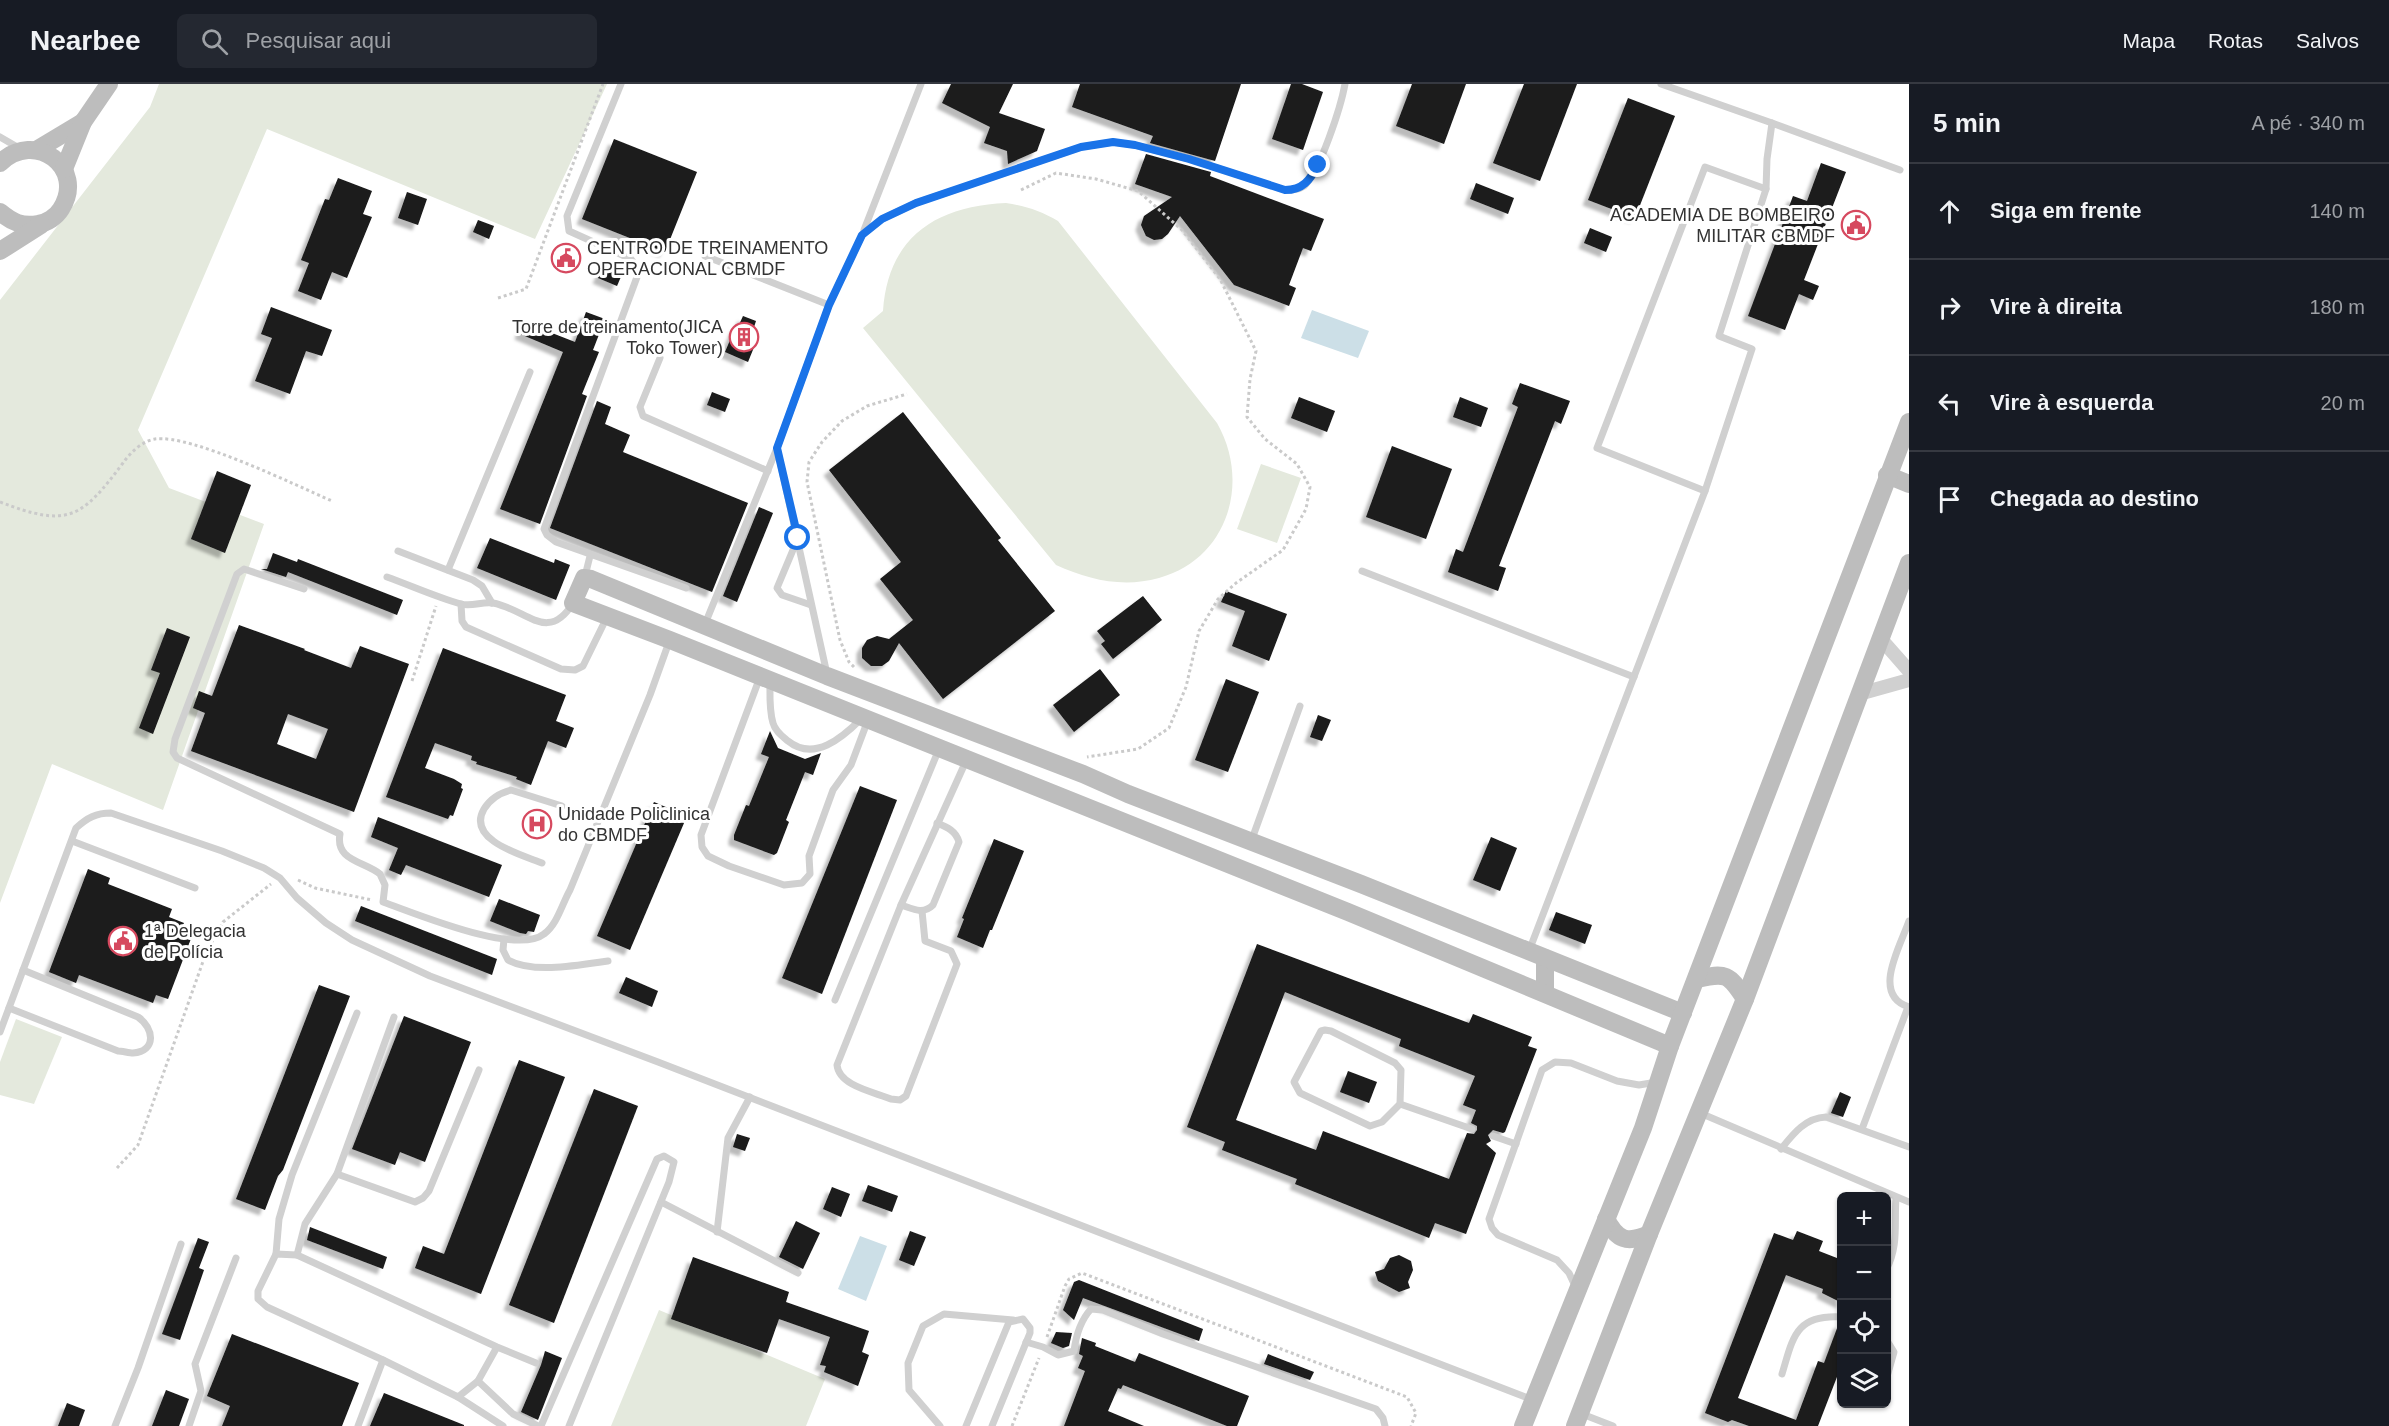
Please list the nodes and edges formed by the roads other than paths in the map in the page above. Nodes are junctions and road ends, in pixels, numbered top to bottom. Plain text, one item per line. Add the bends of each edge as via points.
1 (110, 84) edge
2 (621, 84) edge
3 (921, 84) edge
4 (1345, 84) edge
5 (1661, 84) edge
6 (83, 122) junction
7 (1772, 123) junction
8 (0, 137) edge
9 (30, 149) junction
10 (0, 163) edge
11 (64, 170) junction
12 (1900, 170) dead end
13 (1766, 189) junction
14 (0, 212) edge
15 (44, 223) junction
16 (862, 235) junction
17 (0, 251) edge
18 (705, 256) dead end
19 (829, 305) junction
20 (660, 357) dead end
21 (530, 372) dead end
22 (1909, 422) edge
23 (777, 448) junction
24 (768, 471) junction
25 (1887, 475) junction
26 (1909, 484) edge
27 (1705, 491) junction
28 (798, 538) junction
29 (398, 551) dead end
30 (590, 556) junction
31 (1909, 563) edge
32 (448, 570) junction
33 (1362, 571) dead end
34 (387, 577) dead end
35 (584, 578) junction
36 (686, 588) dead end
37 (304, 589) dead end
38 (628, 594) junction
39 (492, 603) junction
40 (573, 603) junction
41 (461, 604) junction
42 (811, 605) junction
43 (611, 618) junction
44 (705, 625) junction
45 (1881, 639) junction
46 (670, 640) junction
47 (1909, 671) edge
48 (827, 676) junction
49 (1634, 677) junction
50 (765, 679) junction
51 (1909, 680) edge
52 (1859, 694) junction
53 (896, 703) junction
54 (1300, 706) dead end
55 (865, 719) junction
56 (888, 728) junction
57 (939, 749) junction
58 (966, 760) junction
59 (1128, 794) junction
60 (562, 806) dead end
61 (1120, 821) junction
62 (937, 823) junction
63 (72, 841) junction
64 (1251, 841) junction
65 (542, 863) dead end
66 (1361, 884) junction
67 (195, 888) dead end
68 (902, 905) junction
69 (921, 911) junction
70 (1348, 912) junction
71 (1909, 921) edge
72 (504, 939) junction
73 (1537, 955) junction
74 (608, 961) dead end
75 (23, 970) junction
76 (1697, 979) junction
77 (1545, 993) junction
78 (1745, 999) junction
79 (835, 1000) dead end
80 (1909, 1007) edge
81 (9, 1008) junction
82 (357, 1013) dead end
83 (1683, 1013) junction
84 (394, 1017) dead end
85 (0, 1032) edge
86 (1670, 1046) junction
87 (479, 1070) dead end
88 (1657, 1082) junction
89 (750, 1097) junction
90 (1400, 1104) junction
91 (1700, 1113) junction
92 (1472, 1129) dead end
93 (1862, 1129) junction
94 (1493, 1136) dead end
95 (1516, 1144) junction
96 (1909, 1147) edge
97 (1781, 1149) junction
98 (337, 1174) junction
99 (1896, 1198) junction
100 (661, 1202) junction
101 (1909, 1202) edge
102 (1606, 1219) junction
103 (717, 1232) junction
104 (1649, 1234) junction
105 (181, 1244) dead end
106 (276, 1254) junction
107 (297, 1255) junction
108 (236, 1258) dead end
109 (1891, 1261) edge
110 (798, 1273) dead end
111 (1577, 1290) junction
112 (1837, 1318) edge
113 (1013, 1320) junction
114 (1026, 1342) junction
115 (1891, 1346) edge
116 (497, 1347) junction
117 (383, 1360) junction
118 (536, 1363) dead end
119 (1891, 1364) edge
120 (1782, 1374) dead end
121 (478, 1381) junction
122 (458, 1397) junction
123 (1533, 1400) junction
124 (1578, 1420) edge
125 (115, 1426) edge
126 (189, 1426) edge
127 (358, 1426) edge
128 (503, 1426) edge
129 (539, 1426) edge
130 (569, 1426) edge
131 (940, 1426) edge
132 (966, 1426) edge
133 (992, 1426) edge
134 (1384, 1426) edge
135 (1523, 1426) edge
136 (1613, 1426) edge

1 - 6 street
2 - 30 lane via 567,216 569,231 631,259 638,277 544,529 556,542
3 - 16 lane
4 - 16 lane via 1318,165 1311,178 1296,190 1135,145 1102,142 916,203 882,219
5 - 7 lane
6 - 9 street
6 - 11 street
7 - 12 lane
7 - 13 lane
8 - 9 lane
9 - 10 street via 8,155
9 - 11 street via 54,157
11 - 15 street via 68,185 66,201
13 - 27 lane via 1719,336 1752,349
13 - 27 lane via 1705,167 1597,448
14 - 15 street via 27,226
15 - 17 street
16 - 19 lane
18 - 19 lane
19 - 23 lane
20 - 24 lane via 640,407 643,416
21 - 32 lane
22 - 25 street
23 - 24 lane
23 - 28 lane
24 - 44 lane
25 - 26 street
25 - 76 street
27 - 49 lane
28 - 42 lane
28 - 42 lane via 777,588 782,594
29 - 32 lane
30 - 35 lane
30 - 36 lane
31 - 45 street
32 - 39 lane via 482,586
33 - 49 lane
34 - 41 lane
35 - 38 street
35 - 40 street
37 - 72 lane via 244,569 237,574 173,752 187,764 340,834 339,846 348,858 380,874 385,885 383,902 468,932
38 - 43 street
38 - 44 street
39 - 40 lane via 541,623 556,622
39 - 41 lane
40 - 43 street
41 - 43 lane via 466,627 569,671 583,666
42 - 48 lane
43 - 46 street
44 - 48 street
45 - 47 street
45 - 52 street
46 - 50 street
46 - 72 lane via 556,918 541,937
48 - 53 street
49 - 73 lane
50 - 55 street
50 - 55 lane via 774,726 791,743 809,750 831,744
50 - 55 lane via 701,836 708,856 729,866 784,885 798,885 806,880 810,874 809,856 833,790 851,765
51 - 52 street
52 - 78 street
53 - 56 street
53 - 59 street
54 - 64 lane
55 - 56 street
56 - 57 street
57 - 58 street
57 - 79 lane
58 - 61 street
58 - 62 lane
59 - 61 street
59 - 64 street
60 - 65 lane via 511,790 494,798 480,819 482,829 495,843
61 - 70 street
62 - 68 lane
62 - 69 lane via 951,829 959,842 933,905
63 - 67 lane
63 - 75 lane
63 - 89 lane via 76,828 85,820 99,813 111,813 222,851 264,868 352,940 430,976
64 - 66 street
66 - 70 street
66 - 73 street
68 - 69 lane
68 - 69 lane via 837,1065 844,1080 891,1099 900,1100 906,1095 957,964 951,951 925,941
70 - 77 street
71 - 80 lane via 1888,982 1893,997
72 - 74 lane via 508,960 530,967
73 - 77 street
73 - 83 street
75 - 81 lane
75 - 81 lane via 138,1017 147,1023 151,1039 146,1048 134,1053 118,1051
76 - 78 street via 1727,976
76 - 83 street
77 - 86 street
78 - 91 street
80 - 93 lane
81 - 85 lane
82 - 106 lane via 292,1174 279,1219
83 - 86 street
84 - 98 lane
86 - 88 street
87 - 98 lane via 423,1198 415,1202
88 - 95 lane via 1639,1085 1617,1081 1571,1063 1555,1062 1542,1070
88 - 102 street
89 - 103 lane via 728,1138
89 - 123 lane
90 - 90 lane via 1401,1070 1395,1063 1331,1031 1321,1031 1294,1082 1300,1094 1370,1126 1382,1122
90 - 92 lane
91 - 97 lane
91 - 104 street
93 - 96 lane
93 - 97 lane via 1814,1117
94 - 95 lane
95 - 111 lane via 1489,1219 1492,1228 1498,1235 1557,1260
97 - 99 lane
98 - 107 lane via 305,1224
99 - 101 lane
99 - 109 lane
100 - 103 lane
100 - 129 lane via 674,1165 664,1156 657,1159
100 - 130 lane
102 - 104 street via 1612,1232 1623,1238 1635,1241
102 - 111 street
103 - 110 lane
104 - 124 street
105 - 125 lane
106 - 107 lane
106 - 117 lane via 258,1299 267,1307
107 - 116 lane
108 - 126 lane via 195,1364 201,1391
111 - 123 street
112 - 120 lane via 1815,1320 1800,1328
113 - 114 lane via 1027,1322 1030,1328
113 - 131 lane via 944,1314 923,1326 908,1363 909,1390
113 - 132 lane
114 - 133 lane
114 - 134 lane via 1058,1355 1074,1351 1084,1317 1091,1309 1103,1310 1376,1409
115 - 119 lane via 1894,1352
116 - 118 lane
116 - 121 lane
117 - 122 lane
117 - 127 lane
121 - 122 lane
121 - 129 lane via 513,1414
122 - 128 lane
123 - 135 street
124 - 136 lane

